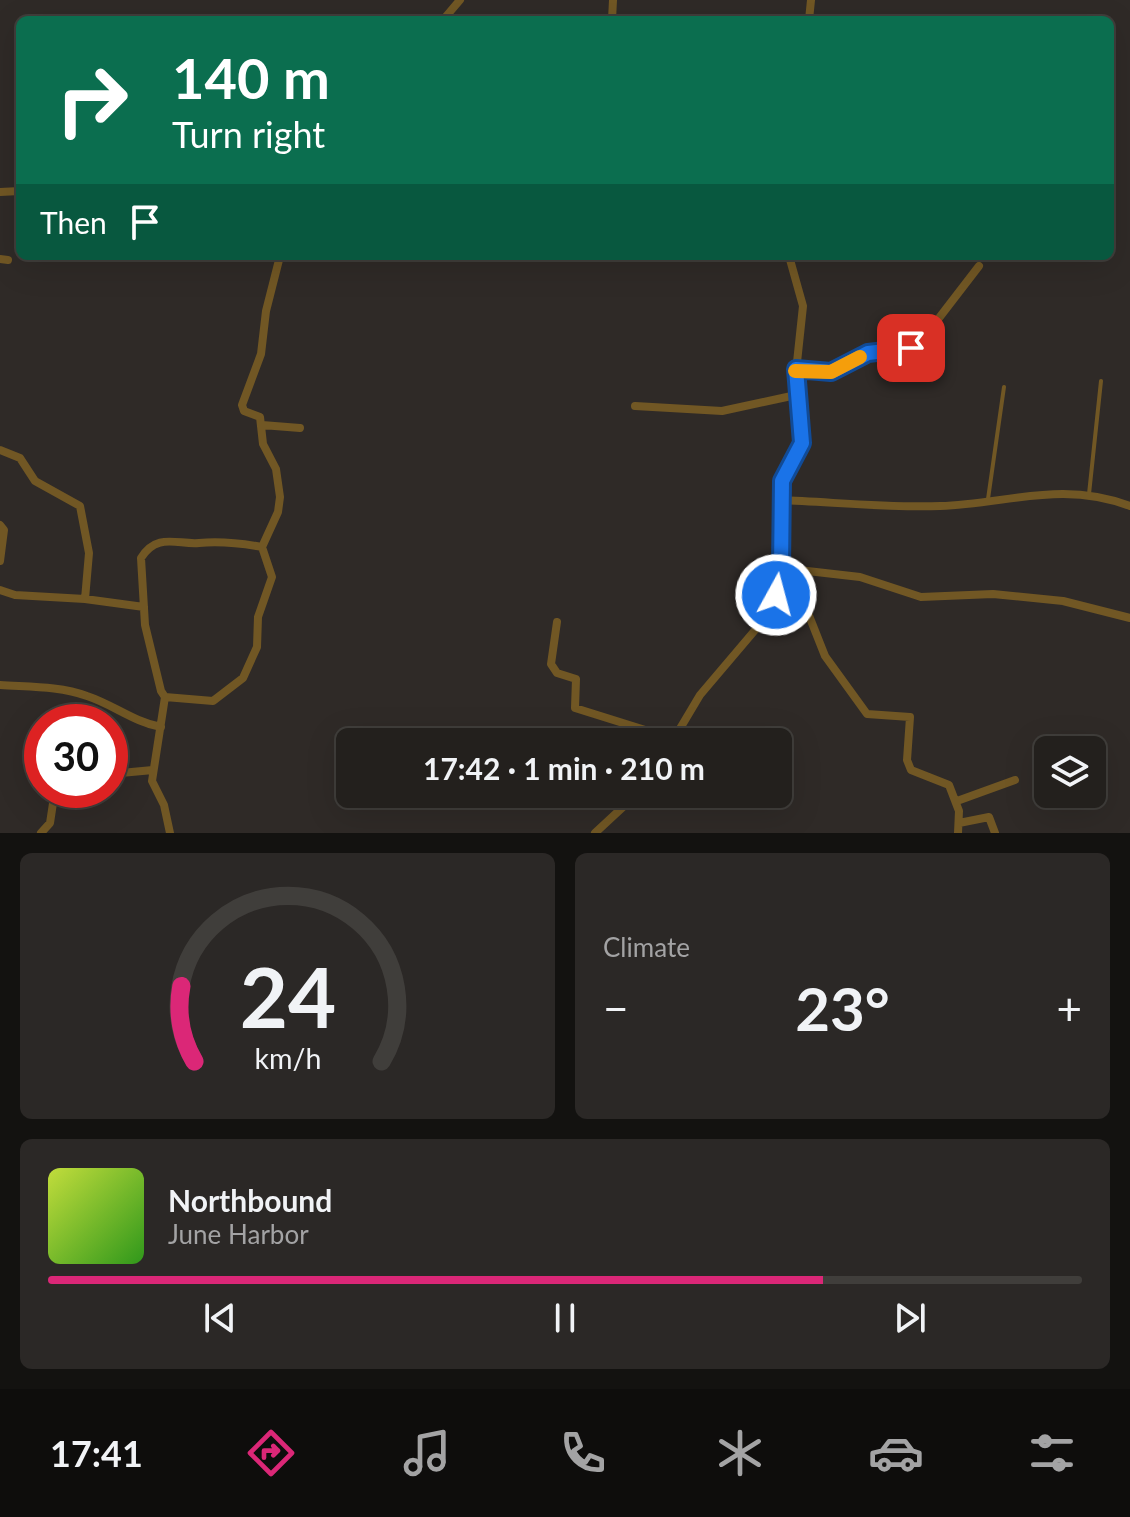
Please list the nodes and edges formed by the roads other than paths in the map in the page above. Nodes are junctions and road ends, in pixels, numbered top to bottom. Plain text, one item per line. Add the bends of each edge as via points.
1 (460, 0) edge
2 (446, 16) edge
3 (279, 260) edge
4 (790, 260) edge
5 (979, 266) dead end
6 (796, 369) junction
7 (1101, 381) dead end
8 (1004, 387) dead end
9 (796, 395) junction
10 (635, 406) dead end
11 (262, 425) junction
12 (300, 428) dead end
13 (0, 450) edge
14 (1089, 497) junction
15 (988, 499) junction
16 (780, 500) junction
17 (1130, 506) edge
18 (0, 525) edge
19 (262, 547) junction
20 (0, 561) edge
21 (781, 568) junction
22 (0, 590) edge
23 (85, 599) junction
24 (774, 600) junction
25 (144, 607) junction
26 (1130, 618) edge
27 (557, 622) dead end
28 (0, 685) edge
29 (165, 697) junction
30 (161, 727) junction
31 (636, 728) edge
32 (680, 728) edge
33 (153, 770) junction
34 (128, 772) edge
35 (1015, 780) dead end
36 (957, 801) junction
37 (52, 808) edge
38 (622, 808) edge
39 (958, 828) edge
40 (41, 833) edge
41 (170, 833) edge
42 (595, 833) edge
43 (995, 833) edge

1 - 2 street
3 - 11 street via 261,354 242,405 260,417
4 - 6 street via 803,306
5 - 6 street via 919,344 868,353 831,372
6 - 9 street
7 - 14 lane
8 - 15 lane
9 - 10 street via 722,411
9 - 16 street via 802,443 782,481
11 - 12 street
11 - 19 street via 280,497
13 - 23 street via 20,458 35,481 80,506 89,553
14 - 15 street via 1023,494
14 - 17 street
15 - 16 street via 940,506
16 - 21 street
18 - 20 street
19 - 25 street via 174,539 147,549 141,561
19 - 29 street via 272,577 258,617 257,647 243,678 206,703
21 - 24 street
21 - 26 street via 860,577 921,597 993,594 1063,601
22 - 23 street
23 - 25 street
24 - 32 street via 704,688
24 - 36 street via 806,608 825,656 867,714 910,717 911,770 949,785
25 - 29 street
27 - 31 street via 551,664 557,673 576,679 575,708
28 - 30 street via 75,692 139,723
29 - 30 street
30 - 33 street
33 - 34 street
33 - 41 street
35 - 36 street
36 - 39 street
37 - 40 street via 50,823
38 - 42 street
39 - 43 street via 989,817

